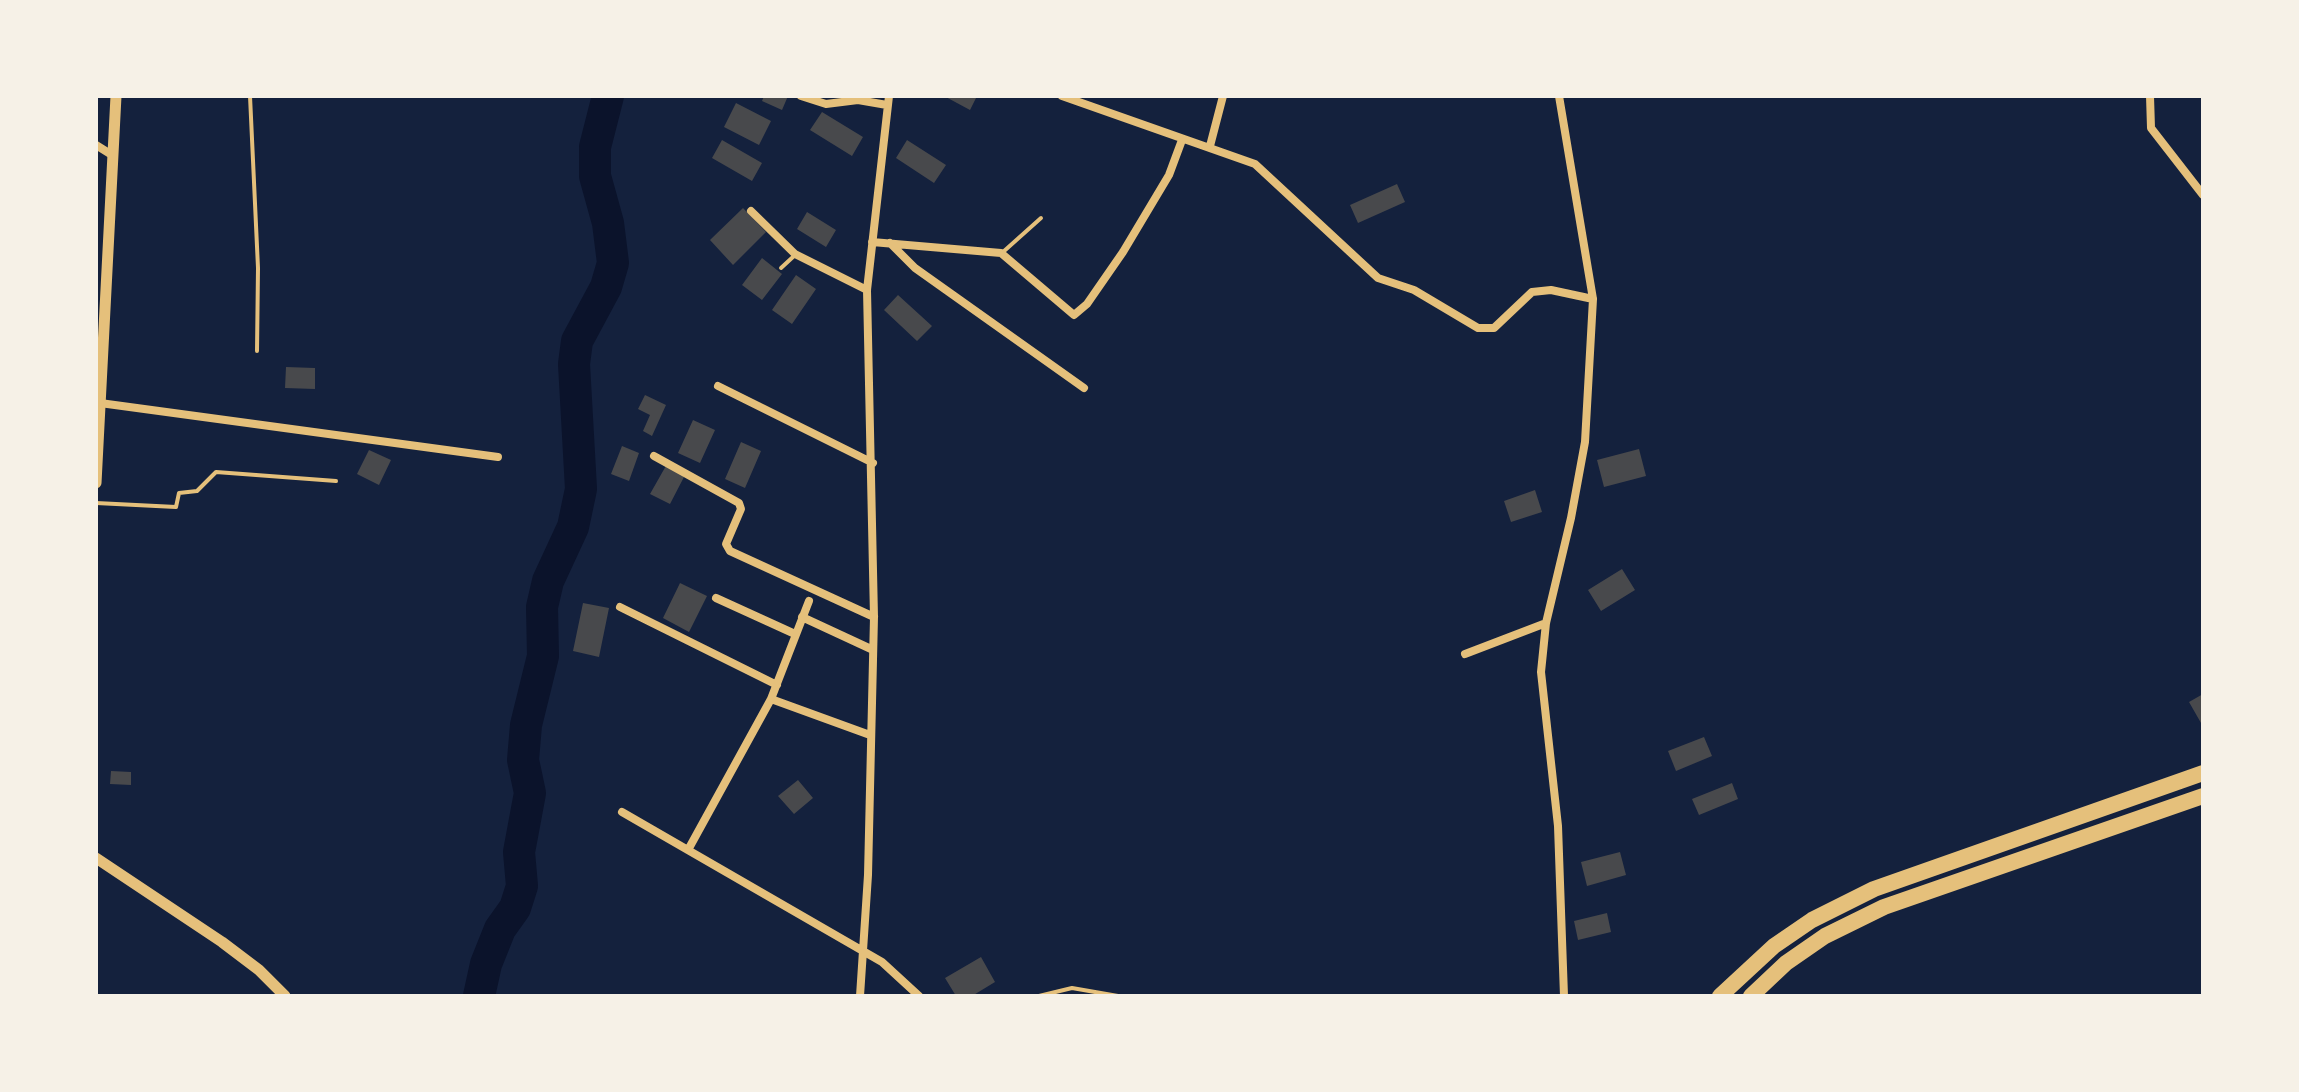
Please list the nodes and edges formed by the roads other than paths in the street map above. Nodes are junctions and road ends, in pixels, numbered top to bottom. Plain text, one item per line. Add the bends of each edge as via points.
1 (116, 96) edge
2 (250, 96) edge
3 (801, 96) edge
4 (1062, 96) edge
5 (1223, 96) edge
6 (1559, 96) edge
7 (2150, 96) edge
8 (888, 100) edge
9 (1182, 140) junction
10 (96, 145) edge
11 (1210, 146) junction
12 (112, 155) junction
13 (2203, 195) edge
14 (751, 211) dead end
15 (1041, 218) dead end
16 (872, 242) junction
17 (890, 242) junction
18 (1001, 253) junction
19 (795, 254) junction
20 (102, 257) edge
21 (781, 268) dead end
22 (867, 290) junction
23 (1593, 299) junction
24 (257, 351) dead end
25 (718, 386) dead end
26 (1084, 388) dead end
27 (100, 403) junction
28 (97, 447) edge
29 (654, 456) dead end
30 (498, 457) dead end
31 (873, 463) junction
32 (336, 481) dead end
33 (96, 483) edge
34 (96, 503) edge
35 (716, 598) dead end
36 (809, 601) dead end
37 (620, 607) dead end
38 (802, 617) junction
39 (874, 617) junction
40 (1546, 623) junction
41 (795, 634) junction
42 (871, 649) junction
43 (1465, 654) dead end
44 (777, 685) junction
45 (771, 699) junction
46 (870, 735) junction
47 (2203, 773) edge
48 (2203, 796) edge
49 (622, 812) dead end
50 (688, 850) junction
51 (96, 858) edge
52 (863, 951) junction
53 (285, 996) edge
54 (860, 996) edge
55 (919, 996) edge
56 (1039, 996) edge
57 (1118, 996) edge
58 (1564, 996) edge
59 (1720, 996) edge
60 (1751, 996) edge

1 - 12 street
2 - 24 lane
3 - 8 street via 826,104
4 - 9 street
5 - 11 street
6 - 23 street
7 - 13 street via 2151,128
8 - 16 street
9 - 11 street
9 - 18 street via 1169,175 1080,312 1074,315 1064,309
10 - 12 street
11 - 23 street via 1255,164 1378,278 1414,290 1478,328 1494,328 1532,292 1551,290
12 - 20 street
14 - 19 street
15 - 18 lane
16 - 17 street
16 - 22 street
17 - 18 street
17 - 26 street via 938,286
19 - 21 lane
19 - 22 street
20 - 27 street
22 - 31 street
23 - 40 street via 1585,442
25 - 31 street
27 - 28 street
27 - 30 street
28 - 33 street
29 - 39 street via 739,503 726,544 730,551
31 - 39 street
32 - 34 lane via 216,472 197,491 179,493 176,507
35 - 41 street
36 - 38 street
37 - 44 street
38 - 41 street
38 - 42 street
39 - 42 street
40 - 43 street
40 - 58 street via 1541,672 1558,826
41 - 44 street
42 - 46 street
44 - 45 street
45 - 46 street
45 - 50 street
46 - 52 street
47 - 59 highway via 1874,889 1774,946
48 - 60 highway via 1884,907 1825,936
49 - 50 street
50 - 52 street
51 - 53 street via 222,942
52 - 54 street
52 - 55 street
56 - 57 lane via 1072,988

